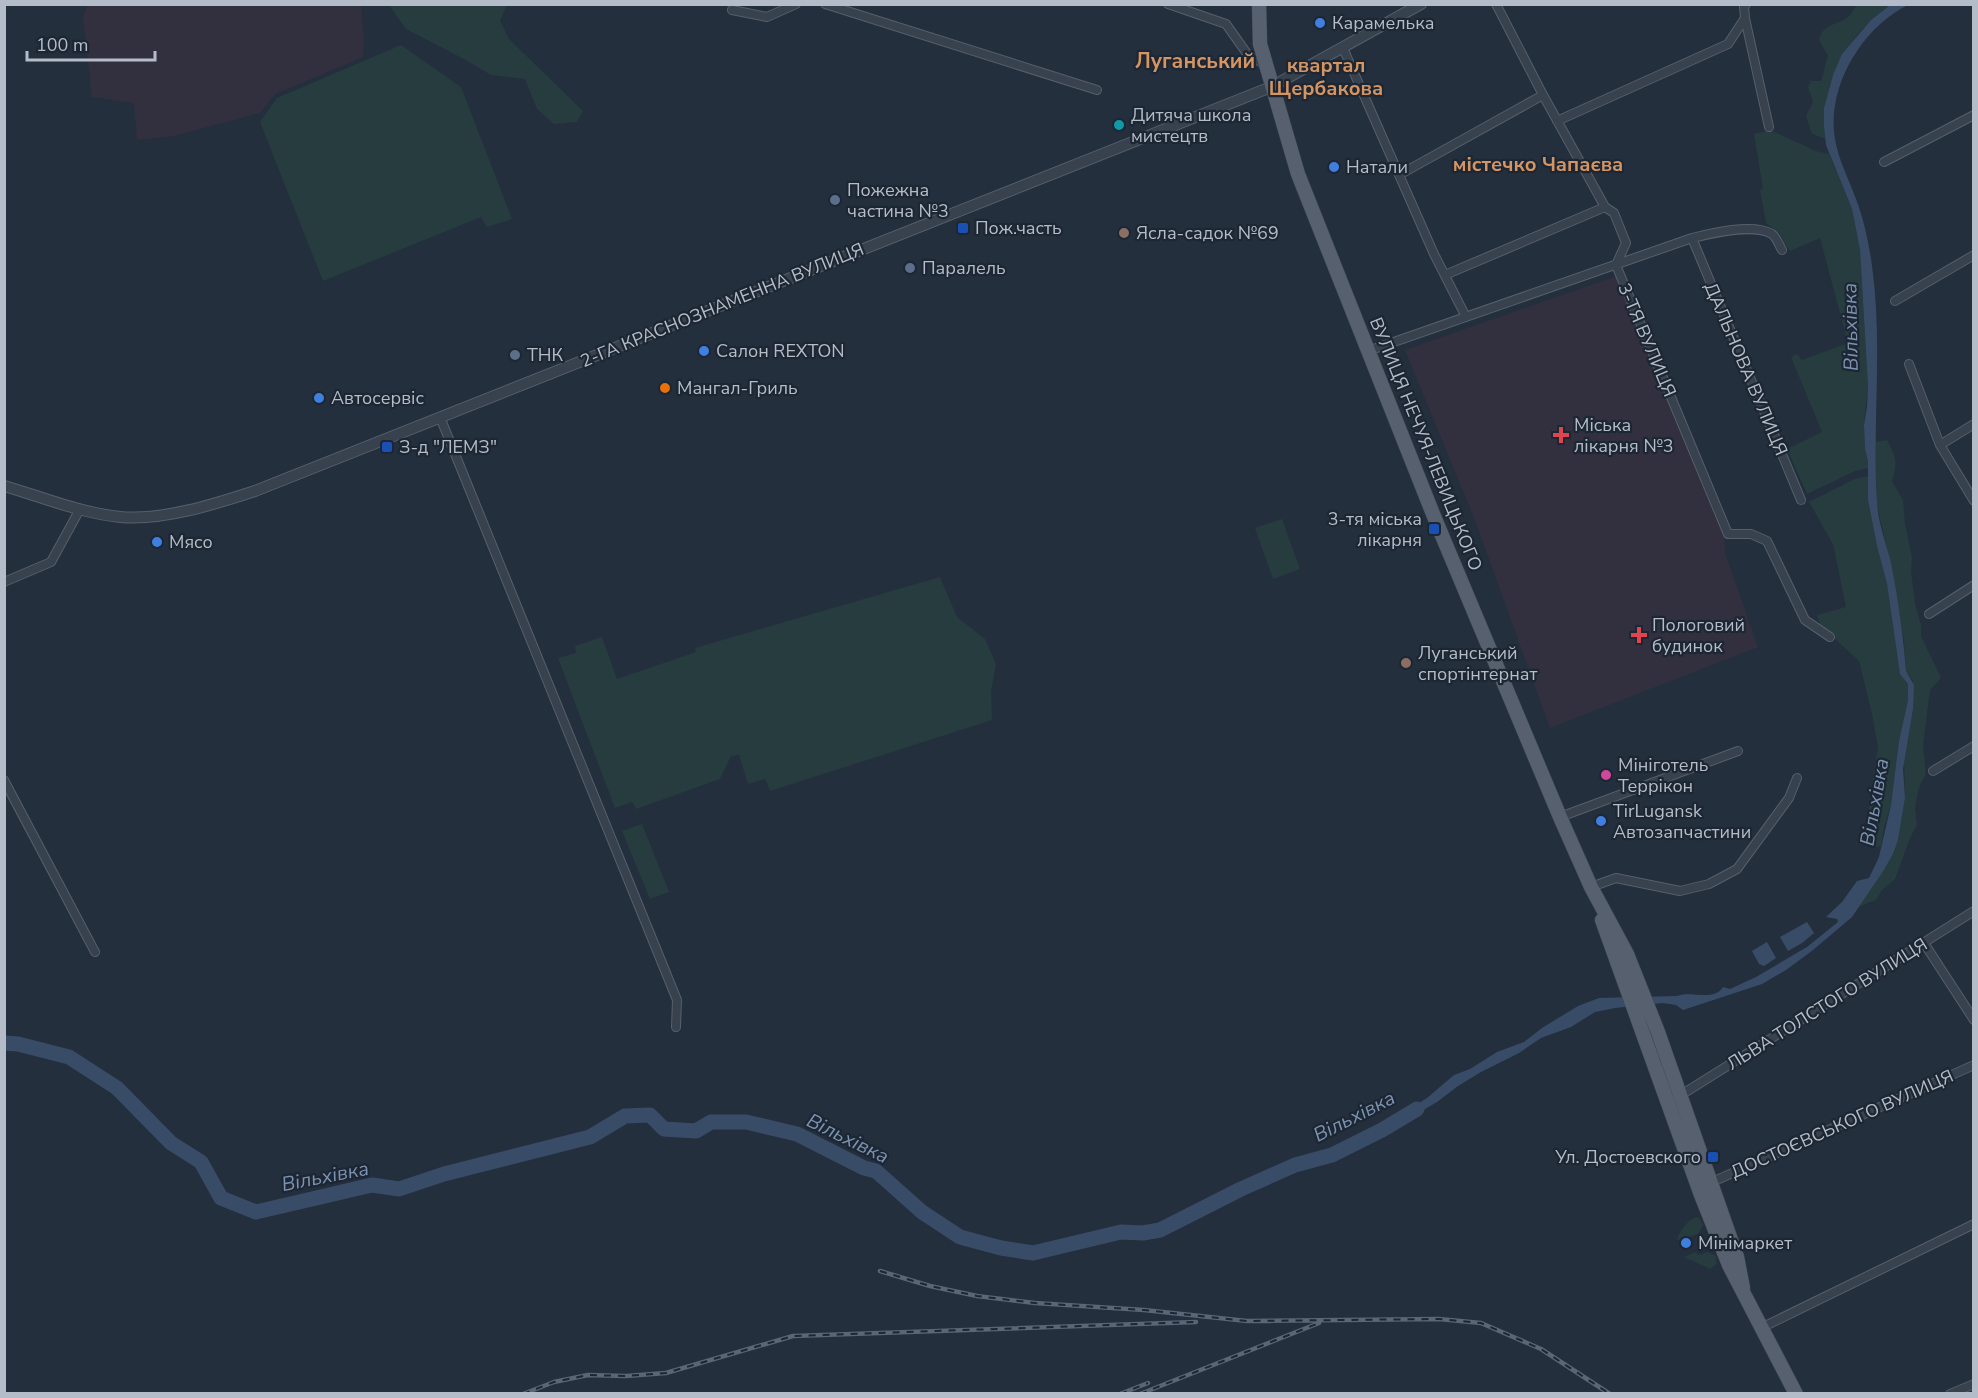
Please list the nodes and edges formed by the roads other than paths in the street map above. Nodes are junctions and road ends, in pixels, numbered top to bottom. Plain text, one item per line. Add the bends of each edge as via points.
1 (796, 4) edge
2 (825, 4) edge
3 (1168, 4) edge
4 (1259, 4) edge
5 (1421, 4) edge
6 (1496, 4) edge
7 (1746, 4) edge
8 (732, 10) dead end
9 (1745, 18) junction
10 (1343, 48) junction
11 (1266, 65) junction
12 (1271, 87) junction
13 (1097, 90) dead end
14 (1543, 95) junction
15 (1974, 115) edge
16 (1557, 121) junction
17 (1769, 127) dead end
18 (1884, 162) dead end
19 (1399, 174) junction
20 (1605, 207) junction
21 (1692, 238) junction
22 (1782, 250) dead end
23 (1974, 255) edge
24 (1616, 266) junction
25 (1444, 274) junction
26 (1895, 301) dead end
27 (1466, 317) junction
28 (1368, 351) junction
29 (1910, 364) dead end
30 (440, 417) junction
31 (1974, 424) edge
32 (1940, 445) junction
33 (4, 486) edge
34 (1801, 500) dead end
35 (1974, 501) edge
36 (80, 509) junction
37 (4, 582) edge
38 (1974, 585) edge
39 (1929, 614) dead end
40 (1830, 637) dead end
41 (1974, 746) edge
42 (1738, 751) dead end
43 (1933, 771) dead end
44 (1797, 778) dead end
45 (4, 780) edge
46 (1560, 817) junction
47 (1591, 887) junction
48 (1974, 911) edge
49 (1924, 943) junction
50 (95, 952) dead end
51 (1621, 957) junction
52 (1974, 1020) edge
53 (676, 1027) dead end
54 (1974, 1065) edge
55 (1681, 1095) junction
56 (1710, 1183) junction
57 (1974, 1224) edge
58 (1743, 1288) junction
59 (1763, 1327) junction
60 (1974, 1384) edge
61 (1796, 1394) edge
62 (1950, 1394) edge

1 - 8 street via 767,17
2 - 13 street
3 - 11 street via 1226,24 1248,55
4 - 11 main road, ВУЛИЦЯ НЕЧУЯ-ЛЕВИЦЬКОГО via 1260,44
5 - 10 street, 2-ГА КРАСНОЗНАМЕННА ВУЛИЦЯ
6 - 14 street
7 - 9 street
9 - 16 street via 1728,44
9 - 17 street
10 - 12 street, 2-ГА КРАСНОЗНАМЕННА ВУЛИЦЯ
10 - 19 street
11 - 12 main road, ВУЛИЦЯ НЕЧУЯ-ЛЕВИЦЬКОГО
12 - 28 main road, ВУЛИЦЯ НЕЧУЯ-ЛЕВИЦЬКОГО via 1298,174
12 - 30 street, 2-ГА КРАСНОЗНАМЕННА ВУЛИЦЯ
14 - 16 street
14 - 19 street
15 - 18 street
16 - 20 street
19 - 25 street
20 - 24 street via 1614,213 1626,243
20 - 25 street
21 - 22 street via 1740,229 1767,232
21 - 24 street
21 - 34 street, ДАЛЬНОВА ВУЛИЦЯ
23 - 26 street
24 - 27 street
24 - 40 street, 3-ТЯ ВУЛИЦЯ via 1728,534 1751,534 1767,541 1805,620
25 - 27 street
27 - 28 street
28 - 46 main road, ВУЛИЦЯ НЕЧУЯ-ЛЕВИЦЬКОГО
29 - 32 street
30 - 36 street, 2-ГА КРАСНОЗНАМЕННА ВУЛИЦЯ via 219,503 148,517 122,517
30 - 53 street via 677,1000
31 - 32 street
32 - 35 street
33 - 36 street, 2-ГА КРАСНОЗНАМЕННА ВУЛИЦЯ
36 - 37 street via 51,562
38 - 39 street
41 - 43 street
42 - 46 street
44 - 47 street via 1789,798 1737,869 1709,884 1680,891 1616,878
45 - 50 street
46 - 47 main road, ВУЛИЦЯ НЕЧУЯ-ЛЕВИЦЬКОГО
47 - 51 main road, ВУЛИЦЯ НЕЧУЯ-ЛЕВИЦЬКОГО
48 - 49 street, ЛЬВА ТОЛСТОГО ВУЛИЦЯ
49 - 52 street
49 - 55 street, ЛЬВА ТОЛСТОГО ВУЛИЦЯ
51 - 55 main road via 1658,1032
51 - 58 main road via 1644,1036 1705,1205 1729,1265
54 - 56 street, ДОСТОЄВСЬКОГО ВУЛИЦЯ
55 - 56 main road
56 - 58 main road via 1737,1257
57 - 59 street
58 - 59 main road
59 - 61 main road
60 - 62 street

